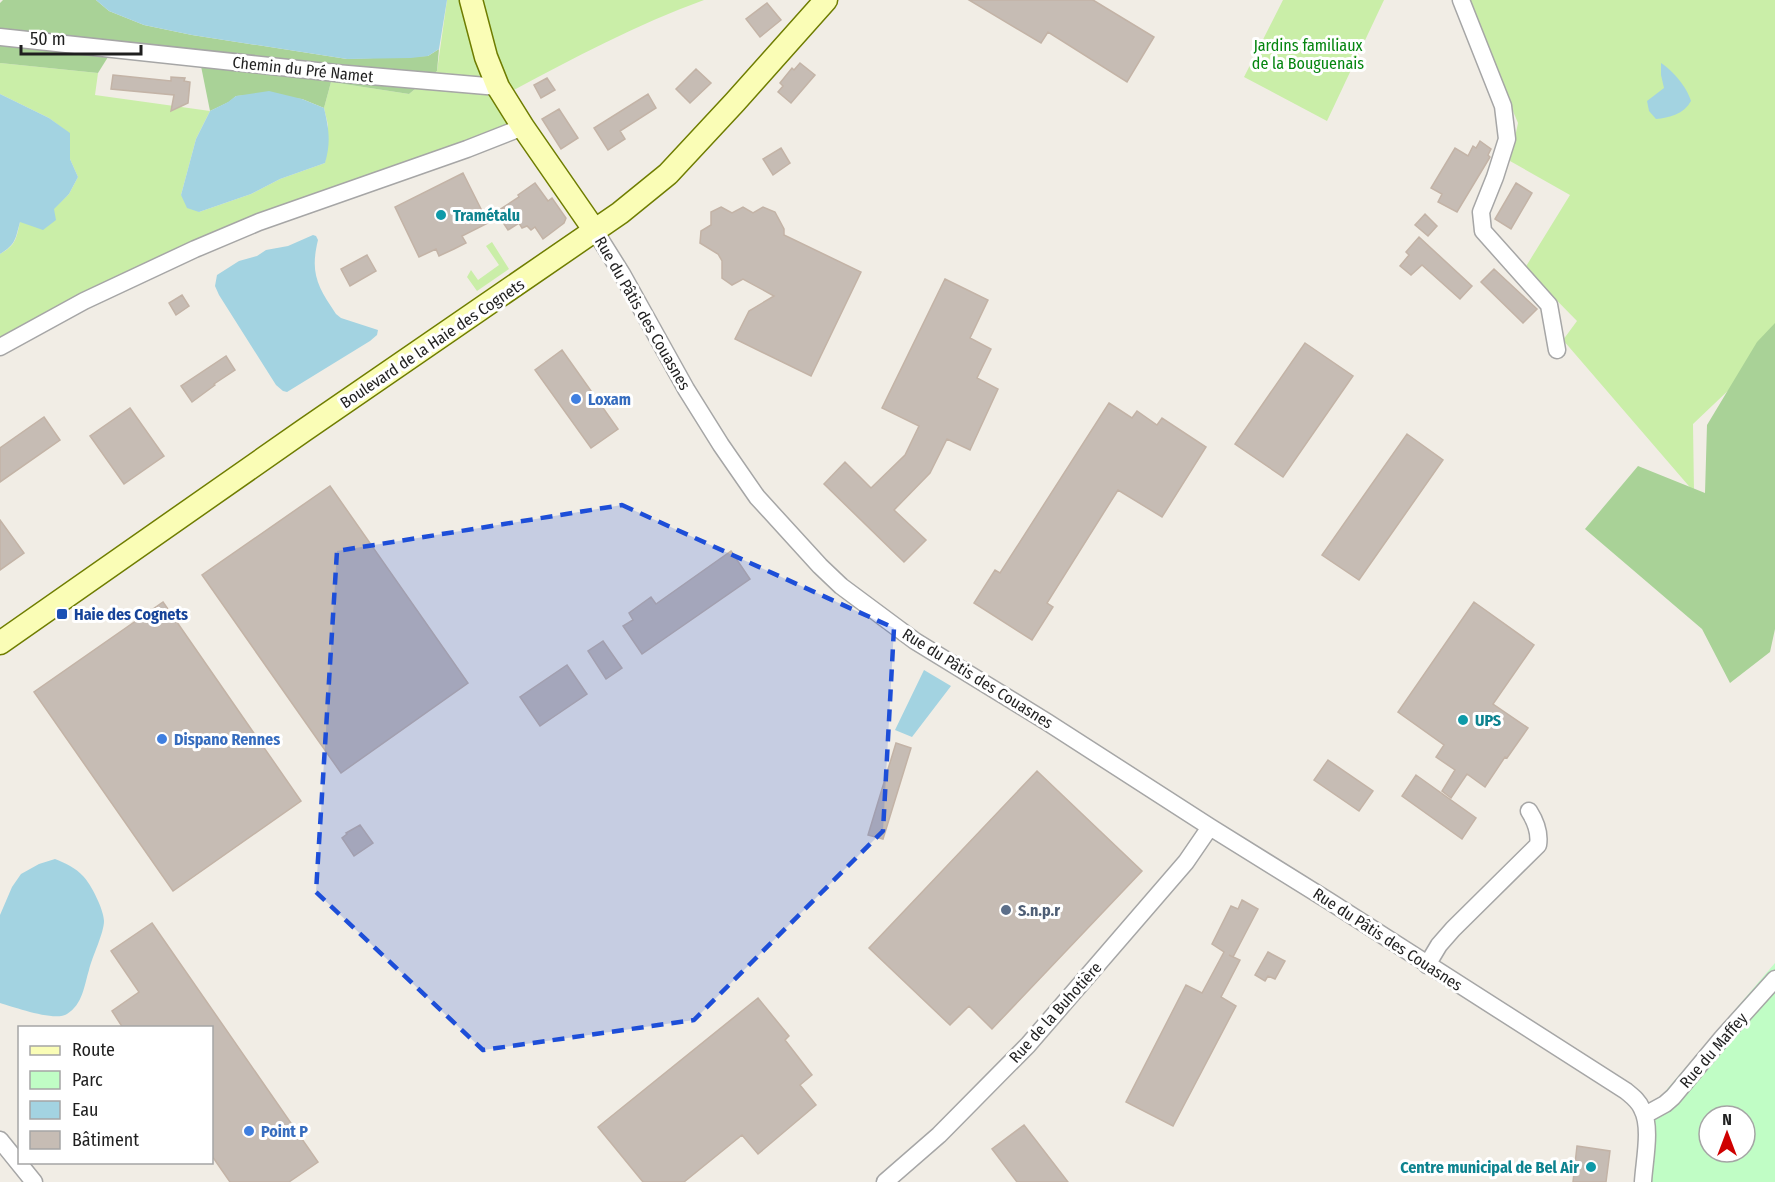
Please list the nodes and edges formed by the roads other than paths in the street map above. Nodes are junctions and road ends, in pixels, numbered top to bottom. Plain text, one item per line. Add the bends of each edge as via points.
1 (471, 0) edge
2 (826, 0) edge
3 (1461, 0) edge
4 (0, 37) edge
5 (498, 87) junction
6 (523, 127) junction
7 (595, 231) junction
8 (0, 347) edge
9 (1557, 350) dead end
10 (0, 643) edge
11 (1529, 811) dead end
12 (1210, 828) junction
13 (1427, 965) junction
14 (1775, 979) edge
15 (1645, 1115) junction
16 (0, 1140) edge
17 (18, 1162) edge
18 (19, 1164) edge
19 (34, 1182) edge
20 (885, 1182) edge
21 (1643, 1182) edge

1 - 5 main road, Rue du Pâtis des Couasnes
2 - 7 main road, Boulevard de la Haie des Cognets via 668,174
3 - 9 street via 1503,106 1507,139 1481,212 1482,231 1549,305
4 - 5 street, Chemin du Pré Namet
5 - 6 main road, Rue du Pâtis des Couasnes
6 - 7 main road, Rue du Pâtis des Couasnes
6 - 8 street via 195,249 84,301
7 - 10 main road, Boulevard de la Haie des Cognets
7 - 12 street, Rue du Pâtis des Couasnes via 721,445 757,497 820,566 915,641
11 - 13 street via 1536,824 1538,845 1438,945
12 - 13 street, Rue du Pâtis des Couasnes
12 - 20 street, Rue de la Buhotière via 1186,862 1028,1046 939,1135
13 - 15 street, Rue du Pâtis des Couasnes via 1626,1091
14 - 15 street, Rue du Maffey via 1673,1097
15 - 21 street
16 - 17 street
18 - 19 street

